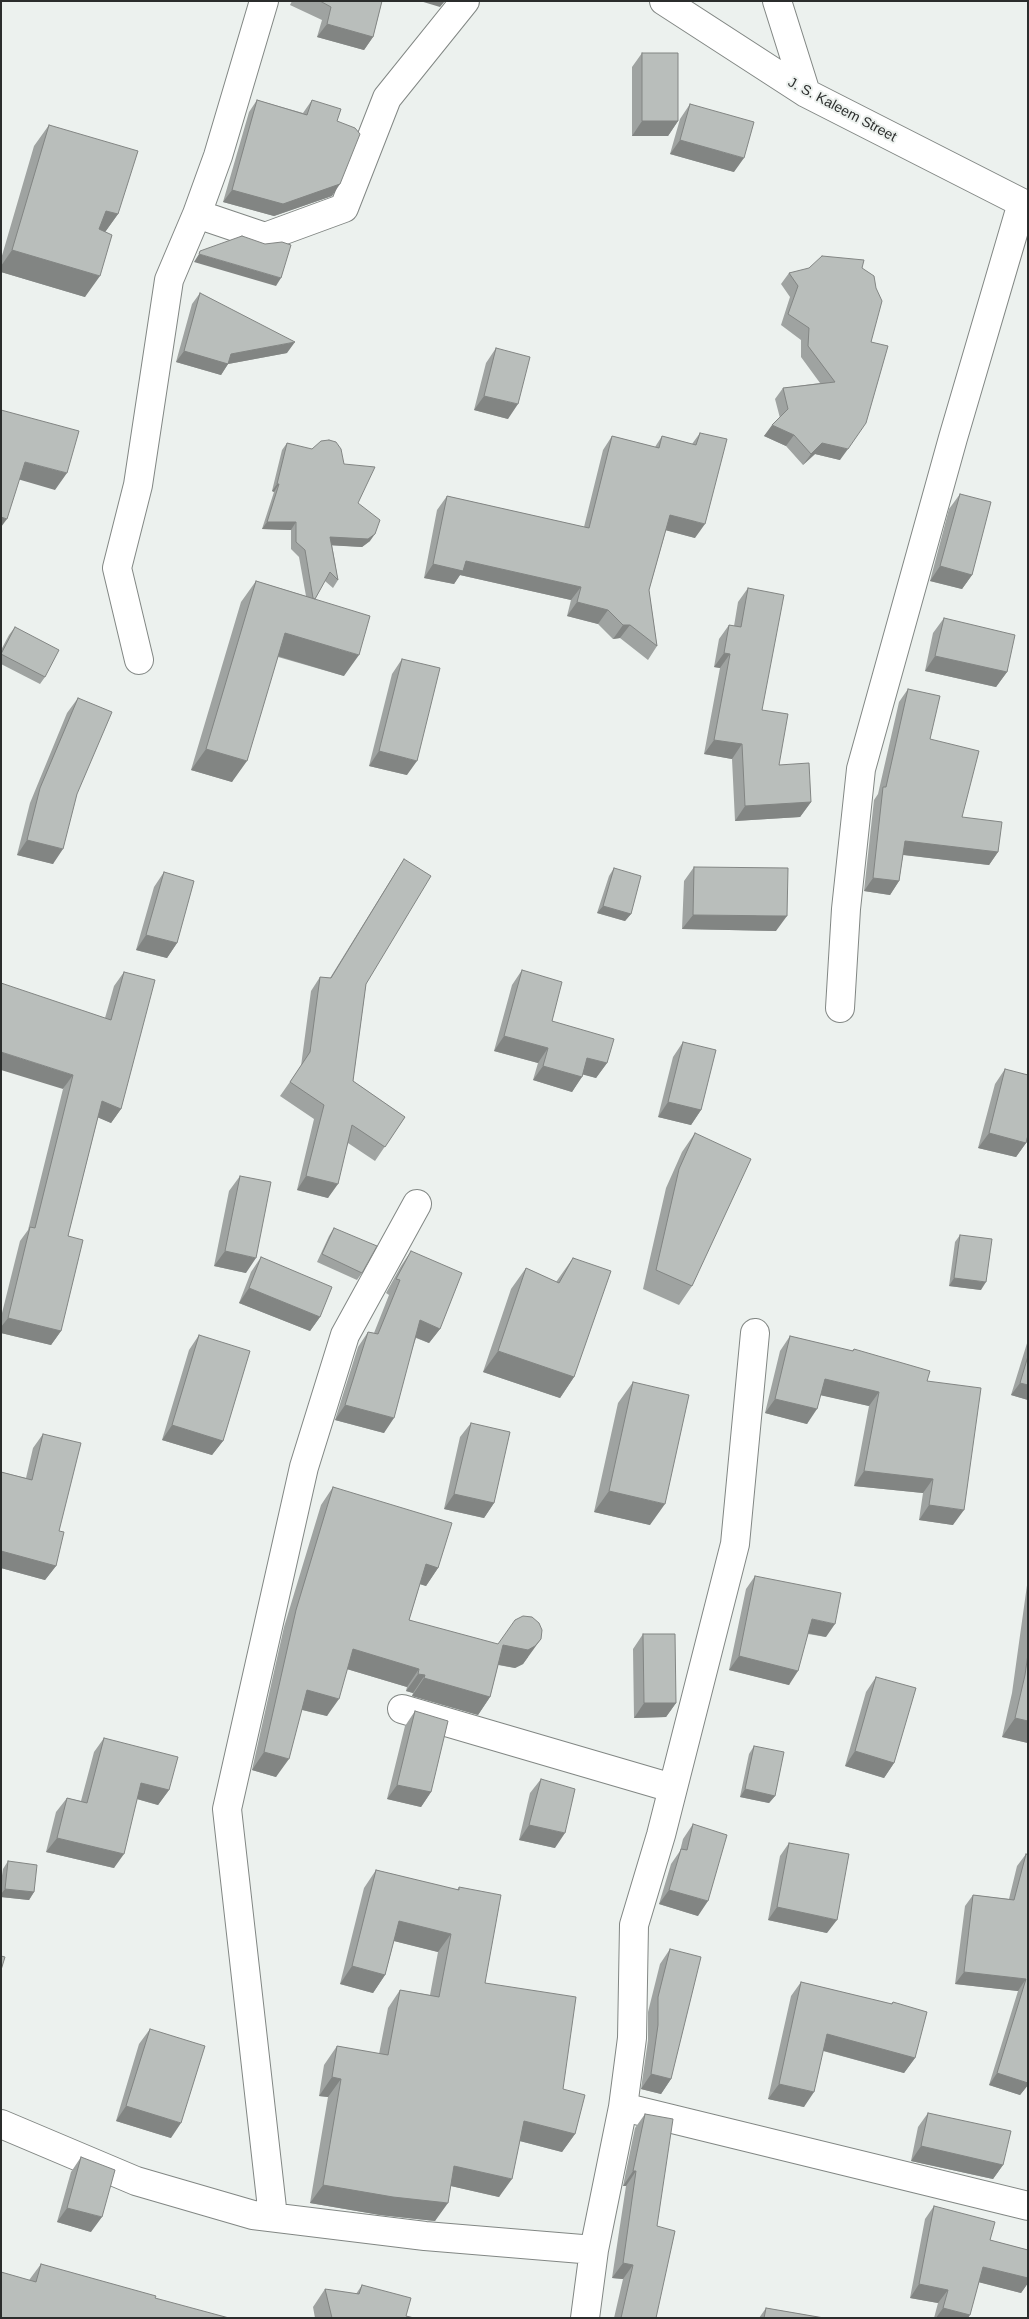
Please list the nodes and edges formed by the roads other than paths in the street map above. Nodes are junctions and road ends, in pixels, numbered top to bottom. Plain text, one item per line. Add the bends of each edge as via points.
1 (264, 1) edge
2 (465, 1) edge
3 (664, 1) edge
4 (777, 1) edge
5 (806, 93) junction
6 (1025, 205) edge
7 (197, 214) junction
8 (139, 660) dead end
9 (840, 1008) dead end
10 (417, 1204) dead end
11 (754, 1333) dead end
12 (402, 1709) dead end
13 (672, 1788) junction
14 (623, 2107) junction
15 (1, 2124) edge
16 (1028, 2206) edge
17 (273, 2217) junction
18 (594, 2250) junction
19 (585, 2318) edge

1 - 7 street via 218,156
2 - 7 street via 387,98 344,208 265,237
3 - 5 street, J. S. Kaleem Street
4 - 5 street
5 - 6 street, J. S. Kaleem Street
6 - 9 street via 952,438 861,769 846,909
7 - 8 street via 169,280 138,485 117,568
10 - 17 street via 344,1334 304,1467 228,1809
11 - 13 street via 734,1544
12 - 13 street
13 - 14 street via 634,1926 632,2038
14 - 16 street
14 - 18 street
15 - 17 street via 136,2181 254,2215
17 - 18 street via 425,2236
18 - 19 street

